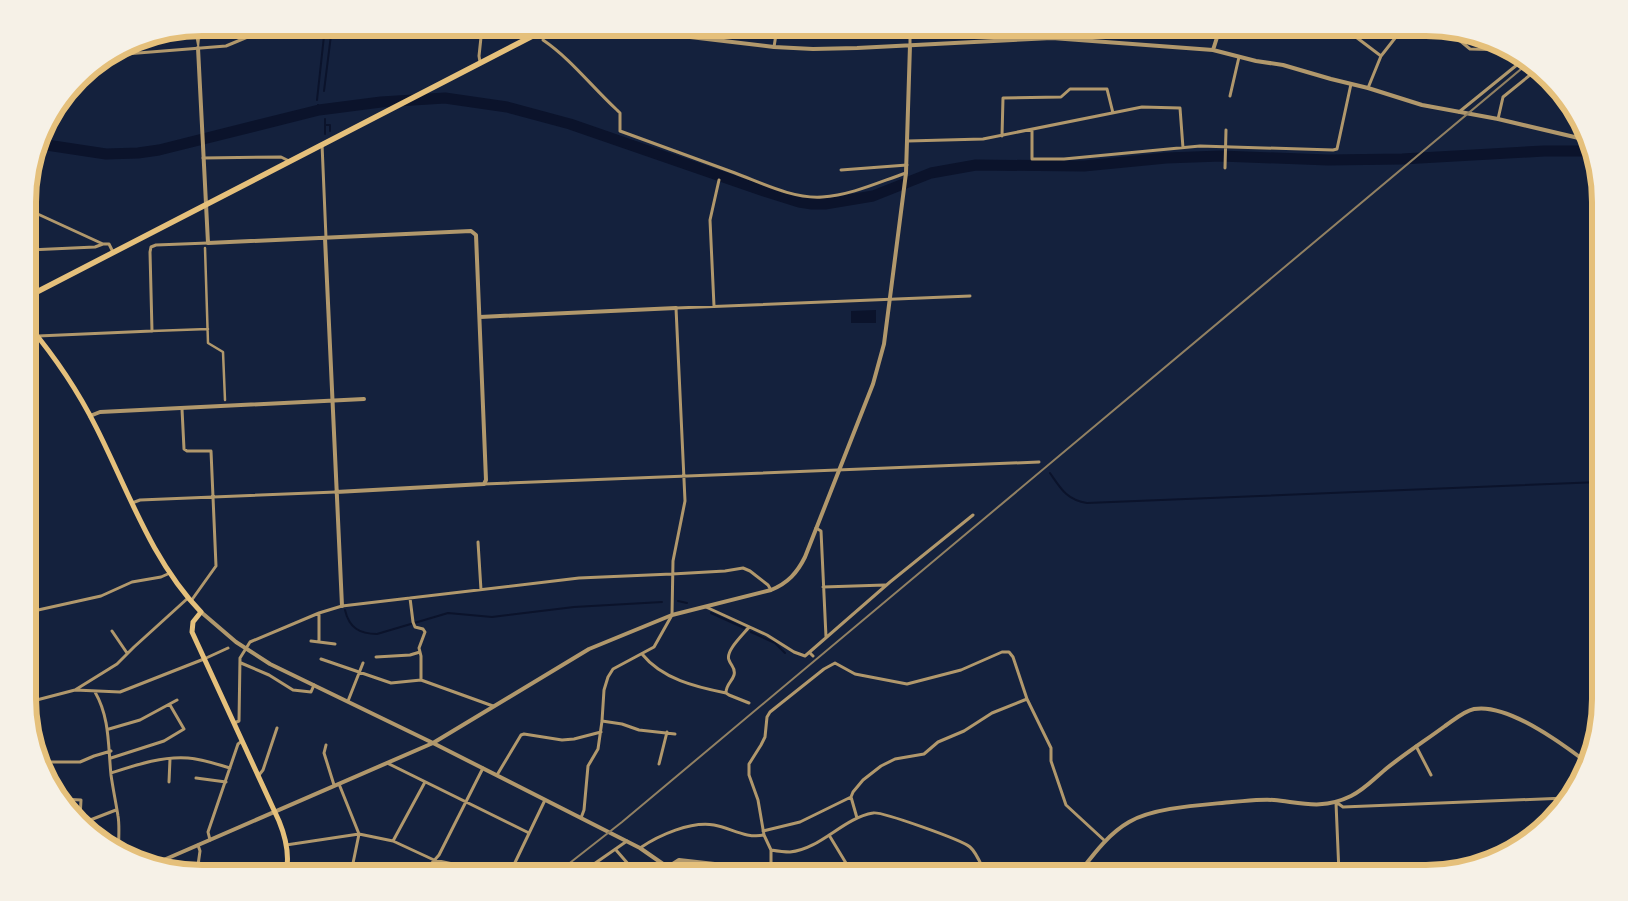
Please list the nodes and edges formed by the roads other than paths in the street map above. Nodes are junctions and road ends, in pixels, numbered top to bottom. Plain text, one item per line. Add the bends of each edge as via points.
1 (199, 36) edge
2 (250, 36) edge
3 (481, 36) edge
4 (532, 36) edge
5 (685, 36) edge
6 (776, 36) edge
7 (910, 36) edge
8 (1217, 36) edge
9 (1354, 36) edge
10 (1396, 36) edge
11 (196, 37) edge
12 (543, 40) dead end
13 (1459, 40) edge
14 (910, 45) junction
15 (774, 47) junction
16 (198, 48) junction
17 (1212, 50) junction
18 (1490, 50) edge
19 (128, 54) edge
20 (1239, 56) junction
21 (1380, 56) junction
22 (480, 63) junction
23 (1518, 64) edge
24 (1531, 74) edge
25 (1351, 84) junction
26 (1368, 88) junction
27 (1230, 96) dead end
28 (1458, 112) junction
29 (1113, 113) junction
30 (1498, 119) junction
31 (1032, 130) junction
32 (1226, 130) dead end
33 (1002, 136) junction
34 (1579, 138) edge
35 (908, 141) junction
36 (322, 144) junction
37 (1183, 148) junction
38 (1225, 148) junction
39 (203, 158) junction
40 (290, 161) junction
41 (907, 165) junction
42 (1225, 168) dead end
43 (841, 170) dead end
44 (906, 174) junction
45 (719, 180) dead end
46 (206, 205) junction
47 (36, 213) edge
48 (325, 238) junction
49 (103, 244) junction
50 (206, 246) junction
51 (36, 250) edge
52 (114, 252) junction
53 (36, 292) edge
54 (970, 296) dead end
55 (890, 299) junction
56 (714, 306) junction
57 (676, 308) junction
58 (480, 316) junction
59 (152, 330) junction
60 (208, 330) junction
61 (37, 336) joint
62 (364, 399) dead end
63 (225, 400) dead end
64 (333, 401) junction
65 (182, 409) junction
66 (90, 416) junction
67 (1039, 462) dead end
68 (840, 469) junction
69 (684, 476) junction
70 (484, 484) junction
71 (336, 492) junction
72 (213, 497) junction
73 (132, 503) junction
74 (973, 515) dead end
75 (816, 528) junction
76 (478, 542) dead end
77 (170, 573) junction
78 (672, 574) junction
79 (886, 585) junction
80 (823, 587) junction
81 (481, 590) junction
82 (771, 590) junction
83 (410, 598) junction
84 (189, 600) junction
85 (342, 606) junction
86 (706, 607) junction
87 (36, 610) edge
88 (201, 612) junction
89 (319, 614) junction
90 (672, 615) junction
91 (749, 627) junction
92 (112, 630) dead end
93 (826, 638) junction
94 (311, 641) dead end
95 (319, 642) junction
96 (335, 644) dead end
97 (228, 648) dead end
98 (245, 649) junction
99 (420, 652) junction
100 (128, 653) junction
101 (810, 653) junction
102 (642, 654) junction
103 (376, 656) dead end
104 (813, 656) dead end
105 (204, 659) junction
106 (320, 659) dead end
107 (240, 663) junction
108 (363, 663) dead end
109 (820, 664) dead end
110 (824, 669) junction
111 (360, 674) junction
112 (421, 680) junction
113 (314, 685) junction
114 (75, 690) junction
115 (95, 692) junction
116 (726, 693) junction
117 (1027, 699) junction
118 (36, 700) edge
119 (177, 700) dead end
120 (348, 701) junction
121 (749, 703) dead end
122 (170, 705) junction
123 (494, 707) junction
124 (602, 721) junction
125 (234, 723) junction
126 (277, 728) dead end
127 (109, 730) junction
128 (601, 732) junction
129 (667, 732) junction
130 (675, 734) dead end
131 (242, 741) junction
132 (433, 743) junction
133 (326, 744) dead end
134 (1416, 746) junction
135 (111, 751) junction
136 (1581, 757) edge
137 (111, 758) junction
138 (170, 759) junction
139 (49, 762) edge
140 (387, 763) junction
141 (659, 764) dead end
142 (230, 768) junction
143 (483, 768) junction
144 (111, 773) junction
145 (258, 775) junction
146 (497, 775) junction
147 (1431, 775) dead end
148 (196, 778) dead end
149 (169, 782) dead end
150 (226, 782) junction
151 (425, 782) junction
152 (336, 784) junction
153 (851, 797) junction
154 (1559, 798) edge
155 (70, 800) edge
156 (545, 800) junction
157 (466, 802) junction
158 (1336, 802) junction
159 (116, 810) junction
160 (80, 811) edge
161 (275, 811) junction
162 (581, 818) junction
163 (857, 818) junction
164 (90, 820) edge
165 (763, 833) junction
166 (359, 834) junction
167 (529, 834) junction
168 (829, 835) junction
169 (210, 840) junction
170 (393, 841) junction
171 (627, 841) junction
172 (1105, 841) junction
173 (118, 842) edge
174 (198, 845) junction
175 (286, 845) junction
176 (640, 848) junction
177 (616, 850) junction
178 (771, 850) junction
179 (164, 860) edge
180 (434, 860) junction
181 (847, 864) edge
182 (980, 864) edge
183 (1086, 864) edge
184 (1338, 864) edge
185 (198, 865) edge
186 (287, 865) edge
187 (353, 865) edge
188 (430, 865) edge
189 (457, 865) edge
190 (514, 865) edge
191 (594, 865) edge
192 (629, 865) edge
193 (665, 865) edge
194 (672, 865) edge
195 (714, 865) edge
196 (769, 865) edge

1 - 16 lane
2 - 16 street via 226,46
3 - 22 street
4 - 22 highway
5 - 15 street
6 - 15 street
7 - 14 street
8 - 17 street
9 - 21 street
10 - 21 street
11 - 16 lane
12 - 44 street via 571,62 620,113 620,131 722,169 792,193 816,197 860,190
13 - 18 street via 1470,49
14 - 15 street via 813,49
14 - 17 street via 1069,39
14 - 35 street
16 - 19 street
16 - 39 street
17 - 20 street
20 - 25 street
20 - 27 street
21 - 26 street
22 - 36 highway
23 - 28 street
24 - 30 street via 1503,96
25 - 26 street
25 - 38 street via 1333,150
26 - 28 street via 1422,105
28 - 30 street
29 - 31 street
29 - 33 street via 1107,89 1070,89 1061,97 1003,98
29 - 37 street via 1142,107 1180,108
30 - 34 street
31 - 33 street
31 - 37 street via 1032,159
32 - 38 street
33 - 35 street
35 - 41 street
36 - 40 highway
36 - 48 street
37 - 38 street
38 - 42 street
39 - 40 street via 281,157
39 - 46 street
40 - 46 highway
41 - 43 street
41 - 44 street
44 - 55 street
45 - 56 street via 710,220
46 - 50 street
46 - 52 highway
47 - 49 street
48 - 50 street
48 - 58 street via 473,232 477,236
48 - 64 street
49 - 51 street
49 - 52 street via 109,244
50 - 59 street via 151,247
50 - 60 street
52 - 53 highway
54 - 55 street
55 - 56 street
55 - 68 street via 881,359
56 - 57 street
57 - 58 street
57 - 69 street
58 - 70 street
59 - 60 street
59 - 61 street
60 - 63 street via 208,343 223,352
61 - 66 main road
62 - 64 street
64 - 65 street
64 - 71 street
65 - 66 street via 100,412
65 - 72 street via 184,449 211,451
66 - 73 main road
67 - 68 street
68 - 69 street
68 - 75 street
69 - 70 street
69 - 78 street via 685,501 674,547
70 - 71 street
71 - 72 street
71 - 85 street
72 - 73 street
72 - 84 street via 216,566
73 - 77 main road
74 - 79 street
75 - 80 street via 821,531
75 - 82 street via 798,570 787,582
76 - 81 street
77 - 84 main road
77 - 87 street via 132,582 101,596
78 - 81 street via 579,578
78 - 82 street via 746,568
78 - 90 street
79 - 80 street
79 - 93 street
80 - 93 street
81 - 83 street
82 - 86 street
83 - 85 street
83 - 99 street via 414,627 425,632
84 - 88 main road
84 - 100 street
85 - 89 street
86 - 90 street
86 - 91 street
88 - 98 street
88 - 105 main road via 192,622 192,632
89 - 95 street
89 - 98 street via 250,642
90 - 102 street via 654,647
90 - 123 street via 589,649
91 - 101 street via 794,652 806,656
91 - 116 street via 730,650 729,661 735,672
92 - 100 street
93 - 101 street
94 - 95 street
95 - 96 street
97 - 105 street
98 - 107 street
98 - 113 street
99 - 103 street
99 - 112 street
100 - 114 street via 117,664
101 - 104 street
102 - 116 street via 650,664 673,677
102 - 124 street via 613,669 608,677
105 - 115 street via 120,692
105 - 125 main road
106 - 111 street
107 - 113 street via 293,690 311,692
107 - 125 street via 239,721
108 - 111 street
109 - 110 street
110 - 117 street via 835,663 855,674 907,684 961,670 1009,652
110 - 165 street via 770,712 765,737 749,764
111 - 112 street via 391,683
111 - 120 street
112 - 123 street
113 - 120 street
114 - 115 street
114 - 118 street
115 - 127 street
116 - 121 street
117 - 153 street via 992,713 964,731 938,742 924,754 895,759 881,766 863,780
117 - 172 street via 1052,748 1052,761 1066,805
119 - 122 street
120 - 132 street
122 - 127 street via 140,720
122 - 137 street via 184,729 164,741
123 - 132 street
124 - 128 street
124 - 129 street via 640,730
125 - 131 main road
126 - 145 street via 263,770
127 - 135 street
128 - 146 street via 562,740 521,735
128 - 162 street via 598,749 588,766
129 - 130 street
129 - 141 street
131 - 142 street
131 - 145 main road
132 - 140 street
132 - 143 street
133 - 152 street via 324,753
134 - 136 street via 1466,712 1482,709 1523,720
134 - 147 street
134 - 158 street via 1353,796
135 - 137 street
135 - 139 street via 80,762
137 - 144 street
138 - 142 street via 194,759
138 - 144 street
138 - 149 street
140 - 151 street
140 - 152 street
142 - 150 street
143 - 146 street
143 - 157 street
144 - 159 street
145 - 161 main road
146 - 156 street
148 - 150 street
150 - 169 street via 208,832
151 - 157 street
151 - 170 street
152 - 161 street
152 - 166 street
153 - 163 street
153 - 165 street via 800,822
154 - 158 street via 1343,807
155 - 160 street via 81,800
156 - 162 street
156 - 167 street
157 - 167 street
157 - 180 street
158 - 172 street via 1311,805 1268,800 1184,807 1136,818
158 - 184 street
159 - 164 street
159 - 173 street
161 - 169 street
161 - 175 main road
162 - 171 street
163 - 168 street
163 - 182 street via 875,812 950,837 969,846
165 - 176 street via 758,836 740,834 714,825 685,826
165 - 178 street
166 - 170 street
166 - 175 street
166 - 187 street
167 - 190 street
168 - 178 street via 790,852
168 - 181 street
169 - 174 street
170 - 180 street
171 - 176 street
171 - 177 street
172 - 183 street
174 - 179 street
174 - 185 street
175 - 186 main road
176 - 193 street
177 - 191 street
177 - 192 street
178 - 196 street
180 - 188 street
180 - 189 street
194 - 195 street via 680,860

